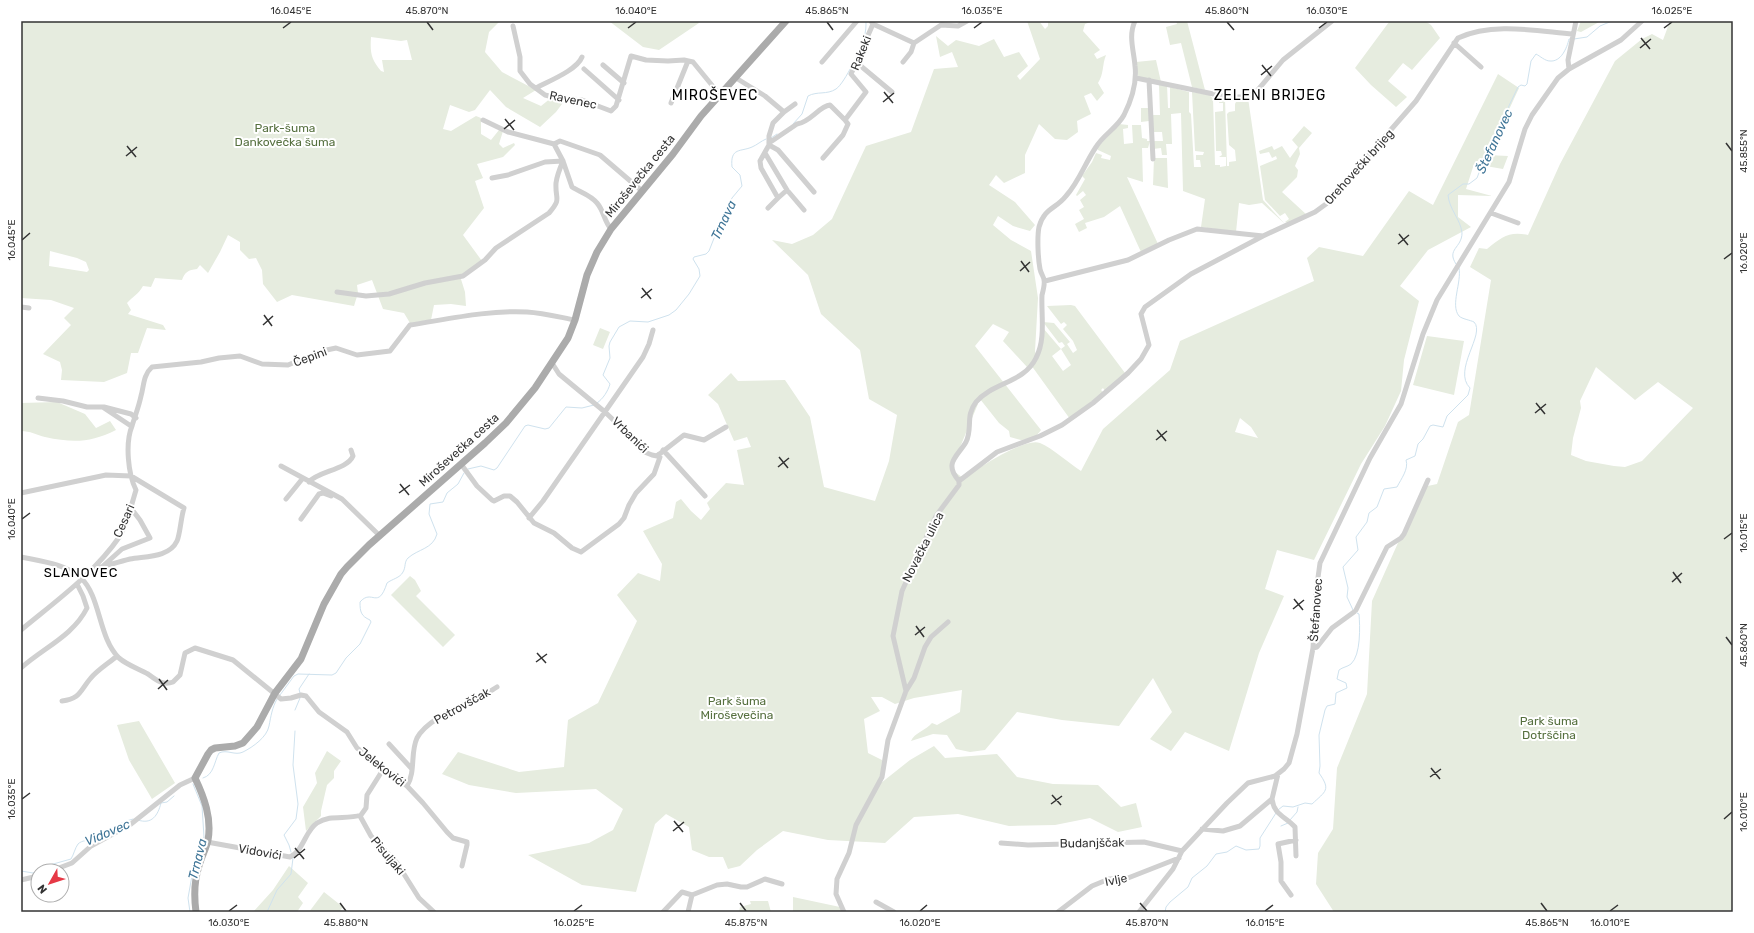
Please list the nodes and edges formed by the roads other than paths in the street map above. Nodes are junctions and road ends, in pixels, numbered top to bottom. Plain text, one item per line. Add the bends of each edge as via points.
1 (786, 21) edge
2 (857, 21) edge
3 (940, 21) edge
4 (967, 21) edge
5 (1134, 21) edge
6 (1332, 21) edge
7 (1576, 21) edge
8 (1642, 21) edge
9 (872, 22) edge
10 (513, 26) dead end
11 (930, 33) junction
12 (1573, 37) junction
13 (914, 43) junction
14 (1454, 43) junction
15 (582, 57) dead end
16 (688, 61) junction
17 (822, 62) dead end
18 (856, 62) junction
19 (903, 62) dead end
20 (603, 65) dead end
21 (1481, 67) dead end
22 (584, 69) dead end
23 (1569, 69) junction
24 (736, 78) junction
25 (1136, 78) junction
26 (1149, 80) junction
27 (624, 83) junction
28 (536, 88) junction
29 (892, 92) dead end
30 (720, 95) junction
31 (619, 100) junction
32 (671, 103) dead end
33 (795, 104) dead end
34 (784, 112) junction
35 (483, 120) dead end
36 (845, 120) junction
37 (769, 141) junction
38 (554, 144) junction
39 (764, 153) junction
40 (823, 158) dead end
41 (1153, 159) dead end
42 (563, 161) junction
43 (492, 178) dead end
44 (787, 190) junction
45 (642, 191) junction
46 (814, 192) dead end
47 (778, 198) junction
48 (768, 208) dead end
49 (804, 210) dead end
50 (1491, 213) junction
51 (1518, 223) dead end
52 (611, 229) junction
53 (1263, 236) junction
54 (1045, 281) junction
55 (337, 292) dead end
56 (21, 307) edge
57 (29, 308) dead end
58 (575, 320) junction
59 (653, 330) dead end
60 (552, 363) junction
61 (152, 368) joint
62 (38, 398) dead end
63 (102, 407) junction
64 (605, 412) junction
65 (136, 418) junction
66 (131, 426) junction
67 (726, 427) dead end
68 (351, 450) dead end
69 (661, 452) junction
70 (281, 466) dead end
71 (464, 469) junction
72 (131, 476) junction
73 (303, 478) junction
74 (959, 480) junction
75 (1428, 480) dead end
76 (309, 482) junction
77 (21, 493) edge
78 (704, 496) dead end
79 (286, 499) dead end
80 (347, 504) junction
81 (130, 508) junction
82 (529, 518) junction
83 (301, 519) dead end
84 (380, 536) junction
85 (21, 557) edge
86 (103, 566) junction
87 (94, 569) junction
88 (82, 578) junction
89 (77, 584) junction
90 (948, 622) dead end
91 (21, 630) edge
92 (1313, 648) junction
93 (117, 656) junction
94 (21, 668) edge
95 (497, 687) dead end
96 (906, 691) junction
97 (278, 696) junction
98 (62, 701) dead end
99 (389, 744) dead end
100 (384, 768) junction
101 (412, 769) junction
102 (1278, 774) junction
103 (195, 778) junction
104 (407, 786) junction
105 (1272, 799) junction
106 (360, 816) junction
107 (1202, 829) junction
108 (1296, 840) junction
109 (207, 842) junction
110 (1001, 843) dead end
111 (1182, 851) junction
112 (1296, 856) dead end
113 (1179, 858) junction
114 (70, 864) edge
115 (462, 866) dead end
116 (782, 884) dead end
117 (692, 894) junction
118 (1292, 895) dead end
119 (876, 902) dead end
120 (196, 912) edge
121 (434, 912) edge
122 (663, 912) edge
123 (688, 912) edge
124 (844, 912) edge
125 (894, 912) edge
126 (1058, 912) edge
127 (1139, 912) edge

1 - 24 main road, Miroševečka cesta
2 - 17 street
3 - 11 street
4 - 11 street via 958,26 941,25
5 - 25 street via 1131,41
6 - 26 street via 1283,60 1250,96 1228,97
7 - 12 street
8 - 23 street via 1622,40
9 - 13 street
9 - 18 street, Rakeki
10 - 28 street, Ravenec via 520,57 520,70
11 - 13 street
12 - 14 street via 1499,29 1464,36
12 - 23 street via 1568,60
13 - 19 street
14 - 21 street
14 - 53 street, Orehovečki brijeg via 1416,101 1326,204 1315,212
15 - 28 street via 580,63
16 - 27 street via 646,60 631,56
16 - 30 street via 693,62
16 - 32 street
18 - 29 street
18 - 36 street, Rakeki via 851,74 866,92
20 - 27 street
22 - 31 street
23 - 50 street via 1558,78 1532,115 1509,182
24 - 30 main road, Miroševečka cesta
24 - 34 street via 765,96
25 - 26 street
25 - 54 street via 1121,119 1096,147 1067,195 1047,211 1042,219 1038,232 1039,267
26 - 41 street
27 - 31 street
28 - 31 street, Ravenec via 545,95 582,100 611,111
30 - 45 main road, Miroševečka cesta
33 - 34 street
34 - 37 street via 773,123
35 - 38 street via 508,132
36 - 37 street via 830,105 826,106 812,118
36 - 40 street, Rakeki via 848,124 843,135
37 - 39 street
37 - 46 street
38 - 42 street
38 - 45 street via 560,141 600,155
39 - 44 street
39 - 47 street via 760,161 761,168
42 - 43 street via 545,162
42 - 52 street via 572,187 597,202 606,224
42 - 55 street via 556,182 558,195 555,206 540,220 496,248 486,260 470,272 463,276 425,283 397,292 366,296
44 - 47 street
44 - 49 street
45 - 52 main road, Miroševečka cesta
47 - 48 street
50 - 51 street
50 - 92 street, Štefanovec via 1443,289 1430,316 1401,404 1370,458 1320,563
52 - 58 main road, Miroševečka cesta via 586,275
53 - 54 street via 1197,229 1128,260
53 - 74 street, Orehovečki brijeg via 1191,274 1145,307 1142,314 1148,342 1146,351 1133,368 1093,403 1062,425 997,452
54 - 74 street via 1042,295 1041,341 1035,361 1018,378 990,390 974,405 969,415 966,441 952,462 953,473
56 - 57 street
58 - 60 main road, Miroševečka cesta via 568,338
58 - 61 street, Čepini via 525,312 452,317 410,325 390,351 357,355 336,348 288,365 262,364 240,356
59 - 64 street via 643,357
60 - 64 street, Vrbanići via 559,374
60 - 71 main road, Miroševečka cesta via 506,423
61 - 65 street, Cesari via 144,381
62 - 63 street via 87,407
63 - 65 street via 131,414
63 - 66 street
64 - 69 street, Vrbanići via 642,451 657,456
64 - 82 street
65 - 66 street, Cesari
66 - 72 street, Cesari
67 - 69 street, Vrbanići via 704,440 684,435
68 - 76 street via 351,460
69 - 78 street
69 - 82 street via 654,474 632,500 624,518 614,529 581,552
70 - 73 street
71 - 82 street via 492,500 510,496
71 - 84 main road, Miroševečka cesta
72 - 77 street via 106,474
72 - 81 street, Cesari via 136,490
72 - 86 street via 184,508 177,541 169,551 158,555
73 - 76 street
73 - 79 street
74 - 96 street, Novačka ulica via 956,490 936,516 902,590 893,636
75 - 92 street via 1404,534 1387,547 1355,611 1332,628 1317,647
76 - 80 street
80 - 83 street via 322,493
80 - 84 street
81 - 86 street via 150,538 122,549
81 - 87 street, Cesari via 120,534
84 - 97 main road, Miroševečka cesta via 341,574 324,604 302,659
85 - 88 street via 64,568
86 - 87 street
87 - 88 street, Cesari
88 - 89 street, Cesari
88 - 93 street via 95,603 102,630
89 - 91 street, Cesari
89 - 94 street via 87,608 80,621 57,642 34,656
90 - 96 street via 924,647 914,678
92 - 102 street, Štefanovec via 1292,757
93 - 97 street via 155,680 169,684 180,675 185,653 195,648 232,660
93 - 98 street via 90,678 79,695
95 - 101 street, Petrovščak via 424,728 415,743
96 - 124 street via 888,740 884,768 878,786 856,825 849,853 837,879 836,894
97 - 100 street, Jelekovići via 308,697 319,712 347,732 357,748
97 - 103 main road, Miroševečka cesta via 246,741 240,745 222,746 211,750
99 - 101 street
100 - 104 street, Jelekovići
100 - 106 street via 367,795 366,808
101 - 104 street, Petrovščak
102 - 105 street
102 - 107 street via 1248,783
103 - 109 main road via 206,802
103 - 114 street via 180,785 138,818 91,846
104 - 115 street, Jelekovići via 446,832 453,838 467,842
105 - 107 street via 1240,826 1223,831
105 - 108 street via 1276,812 1295,827
106 - 109 street, Vidovići via 335,817 319,822 311,829 298,851 290,857
106 - 121 street, Pisuljaki via 371,836 397,863 419,898
107 - 111 street
108 - 112 street
108 - 118 street via 1278,844 1281,881
109 - 120 main road via 196,879
110 - 111 street, Budanjščak via 1028,845 1144,842
111 - 113 street
113 - 126 street, Ivlje via 1128,878 1109,879 1092,886
113 - 127 street
116 - 117 street via 765,879 747,887 717,885
117 - 122 street via 682,892
117 - 123 street
119 - 125 street

